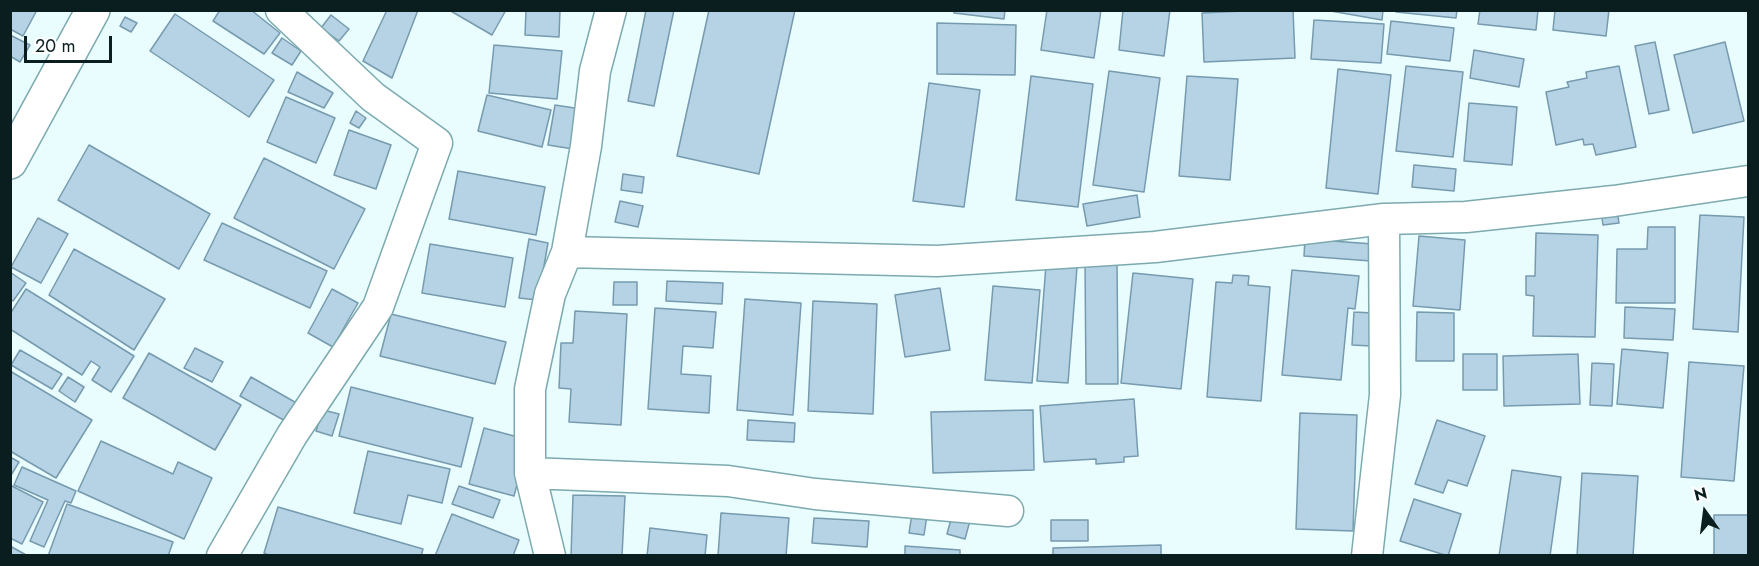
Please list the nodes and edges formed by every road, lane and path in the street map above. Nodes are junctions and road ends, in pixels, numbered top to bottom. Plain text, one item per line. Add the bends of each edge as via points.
1 (93, 10) edge
2 (281, 10) edge
3 (611, 10) edge
4 (10, 162) edge
5 (1749, 181) edge
6 (1384, 219) junction
7 (567, 252) junction
8 (530, 473) junction
9 (1008, 511) dead end
10 (222, 555) edge
11 (550, 555) edge
12 (1367, 555) edge

1 - 4 main road
2 - 10 street via 373,97 437,143 378,307 292,435
3 - 7 street via 595,71
5 - 6 street via 1466,217
6 - 7 street via 1155,247 937,261
6 - 12 street via 1385,395
7 - 8 street via 550,294 530,389
8 - 9 street via 728,481 815,494
8 - 11 street

